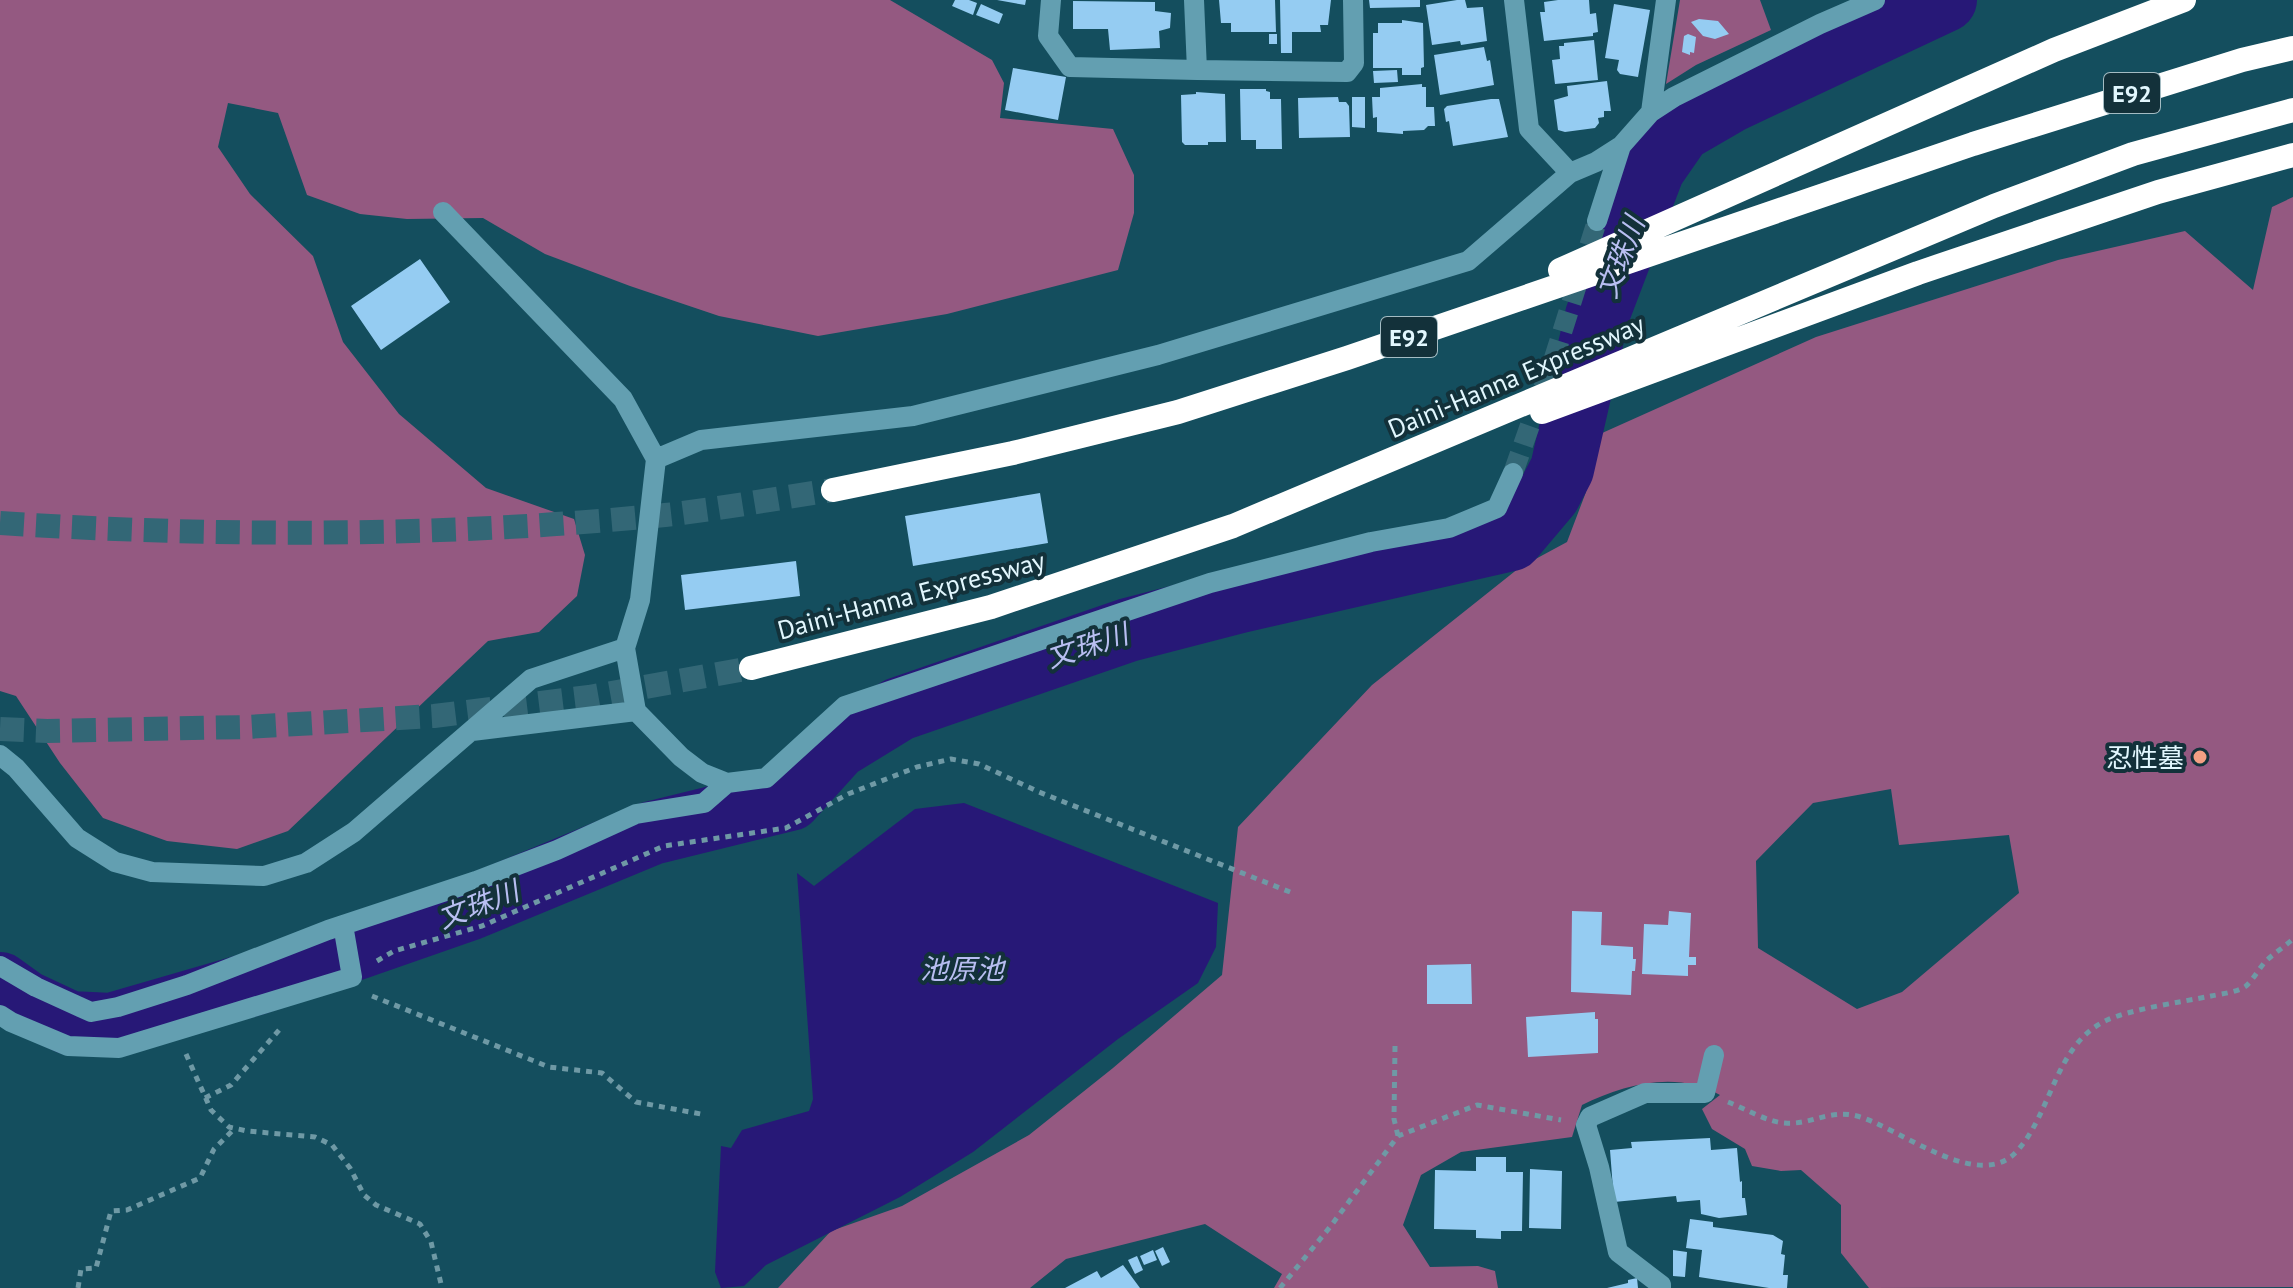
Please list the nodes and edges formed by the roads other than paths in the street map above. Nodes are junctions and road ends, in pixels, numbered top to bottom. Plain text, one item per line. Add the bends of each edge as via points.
1 (1051, 0) edge
2 (1194, 0) edge
3 (1353, 0) edge
4 (1514, 0) edge
5 (1666, 0) edge
6 (1875, 0) edge
7 (2184, 0) edge
8 (2293, 48) edge
9 (1197, 70) junction
10 (2293, 110) edge
11 (1651, 112) junction
12 (1621, 146) junction
13 (2293, 155) edge
14 (1570, 173) junction
15 (443, 212) dead end
16 (1597, 221) tunnel mouth
17 (1347, 358) junction
18 (656, 459) junction
19 (1513, 473) tunnel mouth
20 (1334, 483) junction
21 (833, 490) tunnel mouth
22 (625, 648) junction
23 (751, 668) tunnel mouth
24 (636, 711) junction
25 (472, 731) junction
26 (0, 755) edge
27 (727, 783) junction
28 (343, 925) junction
29 (0, 966) edge
30 (0, 1015) edge
31 (1714, 1055) dead end
32 (1661, 1288) edge

1 - 9 street via 1048,36 1070,67
2 - 9 street
3 - 9 street via 1354,63 1347,72
4 - 14 street via 1529,129
5 - 11 street
6 - 11 street
7 - 17 highway via 2054,50 1620,245
8 - 17 highway, E92 via 1973,144
10 - 20 highway, Daini-Hanna Expressway / E92 via 2133,154 1994,206
11 - 12 street
12 - 14 street
12 - 16 street
13 - 20 highway via 2158,192 1918,273 1453,445
14 - 18 street via 1468,261 1158,355 913,416 701,440
15 - 18 street via 623,399
17 - 21 highway, E92 via 1178,412
18 - 22 street via 640,600
19 - 27 street via 1497,508 1449,528 1210,583 845,706 766,778
20 - 23 highway, Daini-Hanna Expressway / E92 via 1233,526 991,607
22 - 24 street
22 - 25 street via 531,679
24 - 25 street
24 - 27 street via 681,757
25 - 26 street via 354,832 306,863 264,876 152,872 115,862 77,838
27 - 28 street via 704,803 636,814 489,876
28 - 29 street via 187,985 91,1012
28 - 30 street via 352,977 119,1048 68,1046
31 - 32 street via 1705,1093 1645,1093 1590,1117 1586,1125 1618,1252

